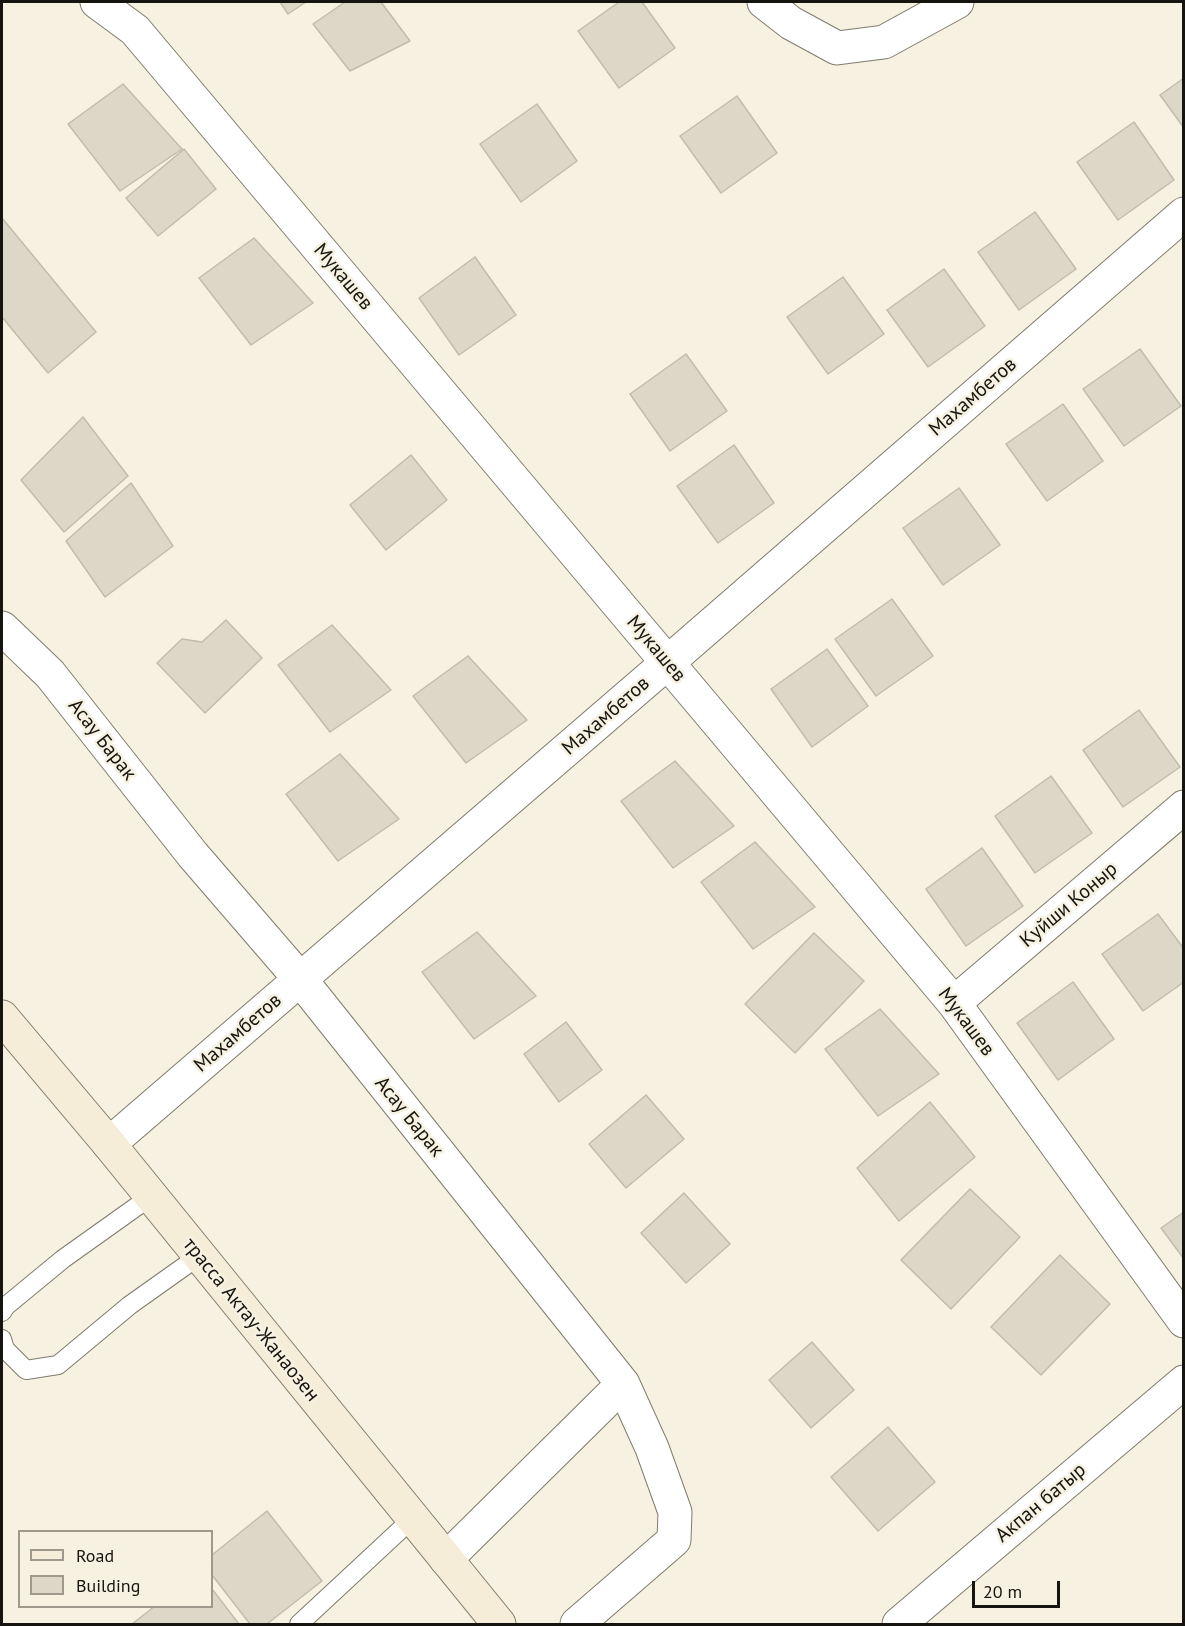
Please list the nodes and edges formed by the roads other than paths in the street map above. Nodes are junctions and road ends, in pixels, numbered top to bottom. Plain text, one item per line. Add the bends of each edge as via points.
1 (98, 2) edge
2 (764, 2) edge
3 (957, 2) edge
4 (1184, 214) edge
5 (2, 628) edge
6 (668, 663) junction
7 (1184, 807) edge
8 (300, 979) junction
9 (954, 1003) junction
10 (2, 1017) edge
11 (109, 1144) junction
12 (150, 1197) junction
13 (199, 1256) junction
14 (2, 1312) edge
15 (1184, 1321) edge
16 (2, 1339) edge
17 (1184, 1382) edge
18 (622, 1384) junction
19 (413, 1518) junction
20 (446, 1559) junction
21 (298, 1624) edge
22 (499, 1624) edge
23 (577, 1624) edge
24 (899, 1624) edge

1 - 6 street, Мукашев via 135,30
2 - 3 street via 790,23 837,48 884,42
4 - 6 street, Махамбетов
5 - 8 street, Асау Барак via 50,674 193,855
6 - 8 street, Махамбетов
6 - 9 street, Мукашев
7 - 9 street, Куйши Коныр
8 - 11 street, Махамбетов
8 - 18 street, Асау Барак
9 - 15 street, Мукашев
10 - 11 main road, трасса Актау-Жанаозен
11 - 12 main road, трасса Актау-Жанаозен
12 - 13 main road, трасса Актау-Жанаозен
12 - 14 lane via 63,1259
13 - 16 lane via 130,1305 58,1365 26,1370 5,1349
13 - 19 main road, трасса Актау-Жанаозен
17 - 24 street, Акпан батыр
18 - 20 street
18 - 23 street, Асау Барак via 652,1448 675,1512 674,1540
19 - 20 main road, трасса Актау-Жанаозен
19 - 21 lane
20 - 22 main road, трасса Актау-Жанаозен

